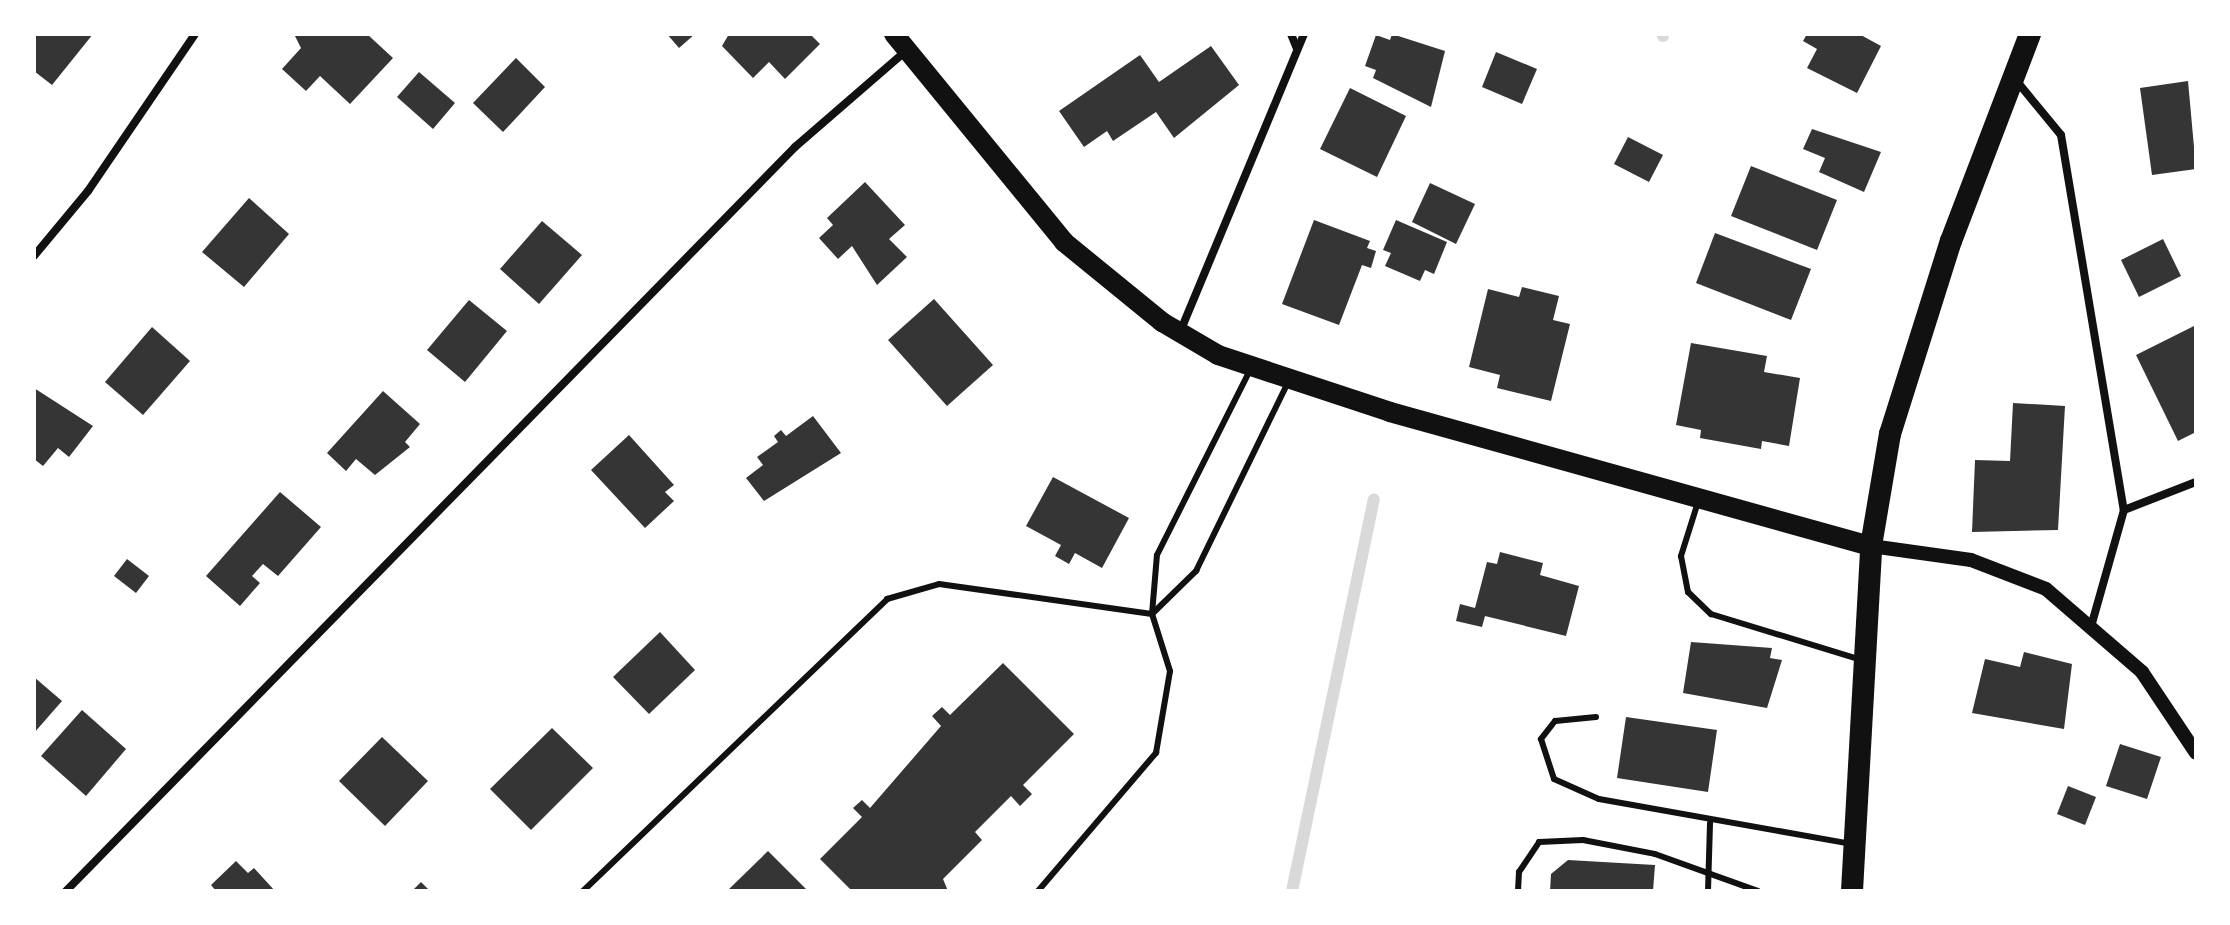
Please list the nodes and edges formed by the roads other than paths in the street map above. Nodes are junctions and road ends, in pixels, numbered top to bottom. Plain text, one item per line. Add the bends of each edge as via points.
1 (195, 34) edge
2 (1291, 34) edge
3 (1304, 34) edge
4 (2030, 34) edge
5 (900, 42) edge
6 (1297, 49) junction
7 (2013, 76) junction
8 (34, 256) edge
9 (1179, 334) junction
10 (1251, 368) junction
11 (1288, 382) junction
12 (2196, 482) edge
13 (1700, 495) junction
14 (2124, 510) junction
15 (1871, 546) junction
16 (1152, 614) junction
17 (2092, 623) junction
18 (1864, 661) junction
19 (1596, 717) dead end
20 (2196, 753) edge
21 (1710, 823) junction
22 (1855, 844) junction
23 (1708, 873) junction
24 (66, 891) edge
25 (583, 891) edge
26 (1038, 891) edge
27 (1518, 891) edge
28 (1708, 891) edge
29 (1758, 891) edge
30 (1852, 891) edge

1 - 8 street via 88,191
2 - 6 street
3 - 6 street
4 - 7 highway
5 - 9 main road via 1064,242
5 - 24 street
6 - 9 street
7 - 14 street via 2061,135
7 - 15 highway via 1916,342 1890,434
9 - 10 main road
10 - 11 main road
10 - 16 lane via 1157,555
11 - 13 main road
11 - 16 lane via 1196,571
12 - 14 street
13 - 15 main road
13 - 18 lane via 1681,556 1688,592 1711,614
14 - 17 street
15 - 17 street via 2019,574
15 - 18 highway
16 - 25 lane via 939,584 887,599
16 - 26 lane via 1170,671 1156,753
17 - 20 street via 2142,672
18 - 22 highway
19 - 21 lane via 1555,721 1541,739 1554,779 1599,799
21 - 22 lane
21 - 23 lane
22 - 30 highway
23 - 27 lane via 1583,840 1539,842 1519,872
23 - 28 lane
23 - 29 lane

